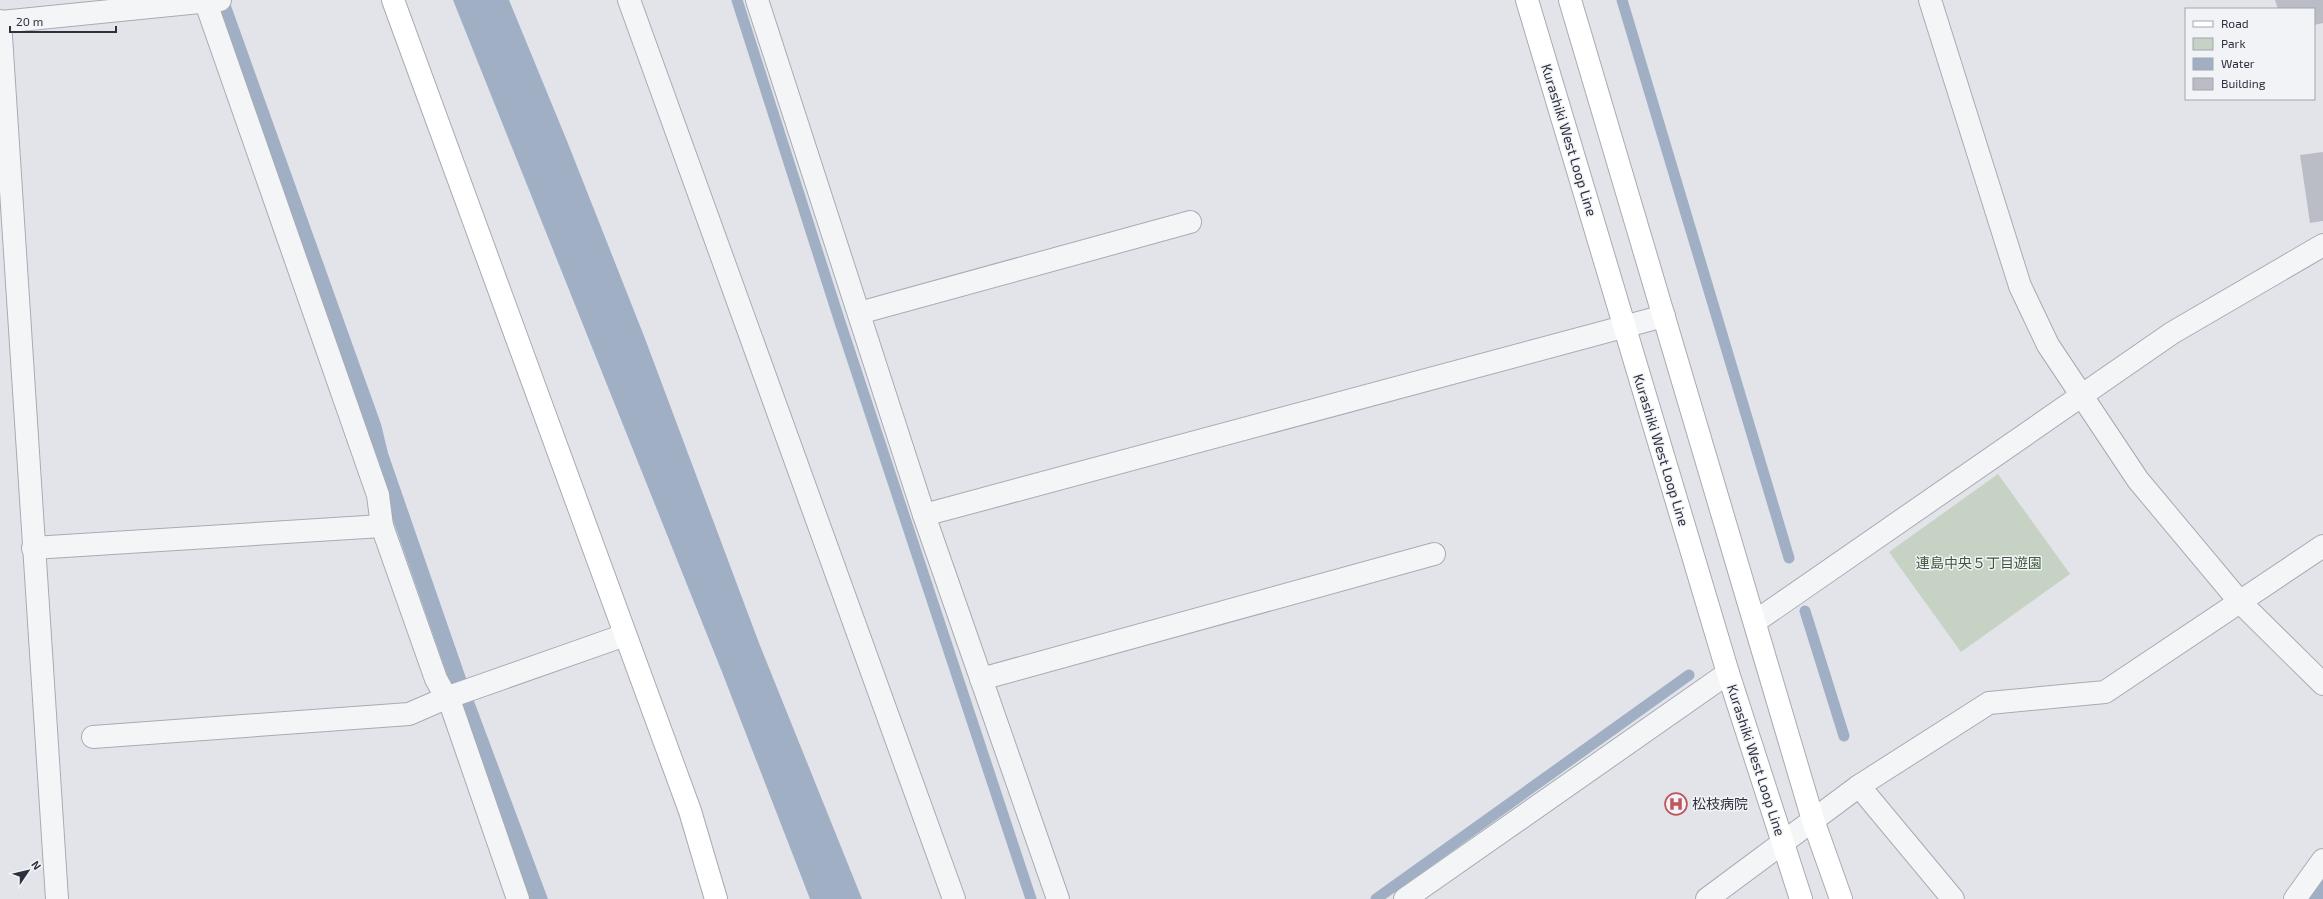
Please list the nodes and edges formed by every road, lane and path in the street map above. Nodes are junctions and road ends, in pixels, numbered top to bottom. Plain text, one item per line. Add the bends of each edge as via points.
1 (210, 0) edge
2 (393, 0) edge
3 (629, 0) edge
4 (757, 0) edge
5 (1527, 0) edge
6 (1570, 0) edge
7 (1930, 0) edge
8 (0, 22) edge
9 (1190, 222) dead end
10 (2323, 245) edge
11 (859, 313) junction
12 (1664, 316) junction
13 (1625, 327) junction
14 (2082, 397) junction
15 (924, 515) junction
16 (382, 526) junction
17 (2323, 546) edge
18 (33, 548) junction
19 (1434, 554) dead end
20 (2240, 602) junction
21 (1756, 621) junction
22 (625, 635) junction
23 (1728, 673) junction
24 (982, 679) junction
25 (2323, 684) edge
26 (449, 697) junction
27 (93, 737) dead end
28 (1858, 786) junction
29 (1813, 820) junction
30 (1783, 844) junction
31 (2323, 860) edge
32 (1942, 896) edge
33 (57, 899) edge
34 (518, 899) edge
35 (716, 899) edge
36 (954, 899) edge
37 (1058, 899) edge
38 (1404, 899) edge
39 (1707, 899) edge
40 (1801, 899) edge
41 (1841, 899) edge
42 (2295, 899) edge

1 - 8 street
1 - 16 street via 378,495
2 - 22 main road
3 - 36 street
4 - 11 street
5 - 13 main road, Kurashiki West Loop Line
6 - 12 main road
7 - 14 street via 2020,286 2048,345
8 - 18 street
9 - 11 street
10 - 14 street via 2172,333
11 - 15 street
12 - 13 street
12 - 21 main road
13 - 15 street
13 - 23 main road, Kurashiki West Loop Line
14 - 20 street via 2138,480
14 - 21 street
15 - 24 street
16 - 18 street
16 - 26 street via 436,679
17 - 20 street
18 - 33 street
19 - 24 street
20 - 25 street
20 - 28 street via 2105,692 1989,703
21 - 29 main road
22 - 26 street
22 - 35 main road via 690,811
23 - 30 main road, Kurashiki West Loop Line
23 - 38 street
24 - 37 street
26 - 27 street via 409,714
26 - 34 street
28 - 29 street
28 - 32 street
29 - 30 street
29 - 41 main road
30 - 39 street
30 - 40 main road, Kurashiki West Loop Line
31 - 42 street

